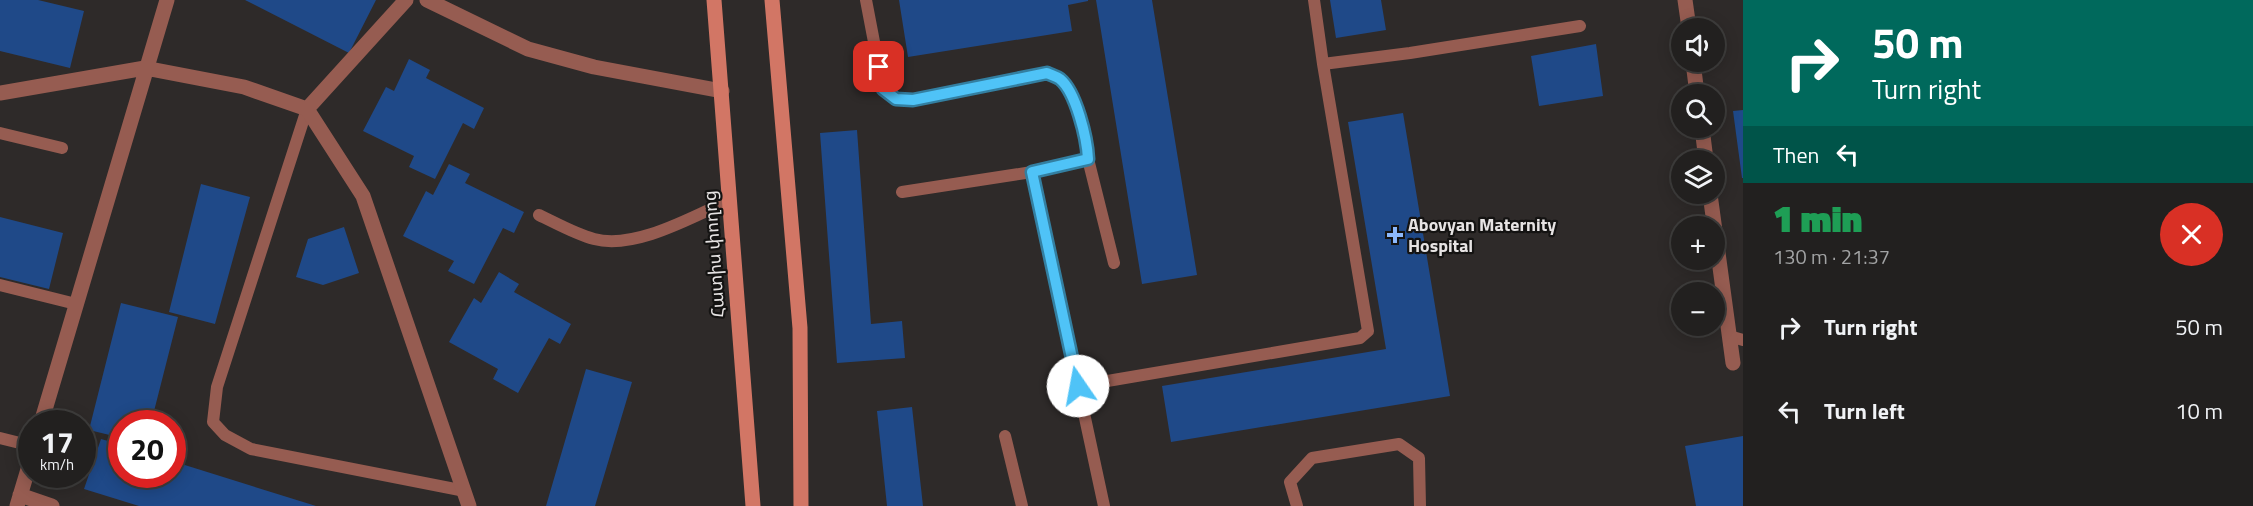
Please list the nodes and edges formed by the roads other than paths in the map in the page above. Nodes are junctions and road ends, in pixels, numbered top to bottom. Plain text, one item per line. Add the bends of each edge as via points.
1 (167, 0) edge
2 (406, 0) edge
3 (427, 0) edge
4 (714, 0) edge
5 (772, 0) edge
6 (866, 0) edge
7 (1314, 0) edge
8 (1685, 0) edge
9 (1688, 18) edge
10 (1580, 26) dead end
11 (1323, 64) junction
12 (145, 68) junction
13 (722, 91) junction
14 (0, 93) edge
15 (307, 109) junction
16 (0, 133) edge
17 (62, 148) dead end
18 (1088, 159) junction
19 (1032, 172) junction
20 (902, 192) dead end
21 (729, 200) junction
22 (1712, 204) edge
23 (539, 215) dead end
24 (1114, 263) dead end
25 (0, 285) edge
26 (76, 304) junction
27 (1736, 338) edge
28 (1733, 363) dead end
29 (1078, 386) junction
30 (45, 410) edge
31 (1005, 436) dead end
32 (0, 438) edge
33 (18, 443) edge
34 (467, 498) edge
35 (19, 501) edge
36 (52, 506) edge
37 (753, 506) edge
38 (801, 506) edge
39 (1022, 506) edge
40 (1104, 506) edge
41 (1297, 506) edge
42 (1420, 506) edge

1 - 12 street
2 - 15 street
3 - 13 street via 528,49 594,67
4 - 13 main road, Հատիս փողոց
5 - 38 main road via 800,328
6 - 18 lane via 883,89 896,99 913,100 1047,73 1068,88 1088,143
7 - 11 lane
8 - 9 street
10 - 11 lane
11 - 29 lane via 1368,331 1360,338
12 - 14 street
12 - 15 street via 244,87
12 - 26 street
13 - 21 main road, Հատիս փողոց
15 - 34 street via 363,196
15 - 34 lane via 217,387 213,422 225,435 251,448
16 - 17 lane
18 - 19 lane
18 - 24 lane
19 - 20 lane
19 - 29 lane
21 - 23 lane via 659,232 628,240 595,240
21 - 37 main road, Հատիս փողոց
22 - 27 street
25 - 26 lane
26 - 30 street
27 - 28 street
29 - 40 lane
31 - 39 lane
32 - 33 lane
35 - 36 street
41 - 42 lane via 1290,482 1312,458 1400,444 1419,458

